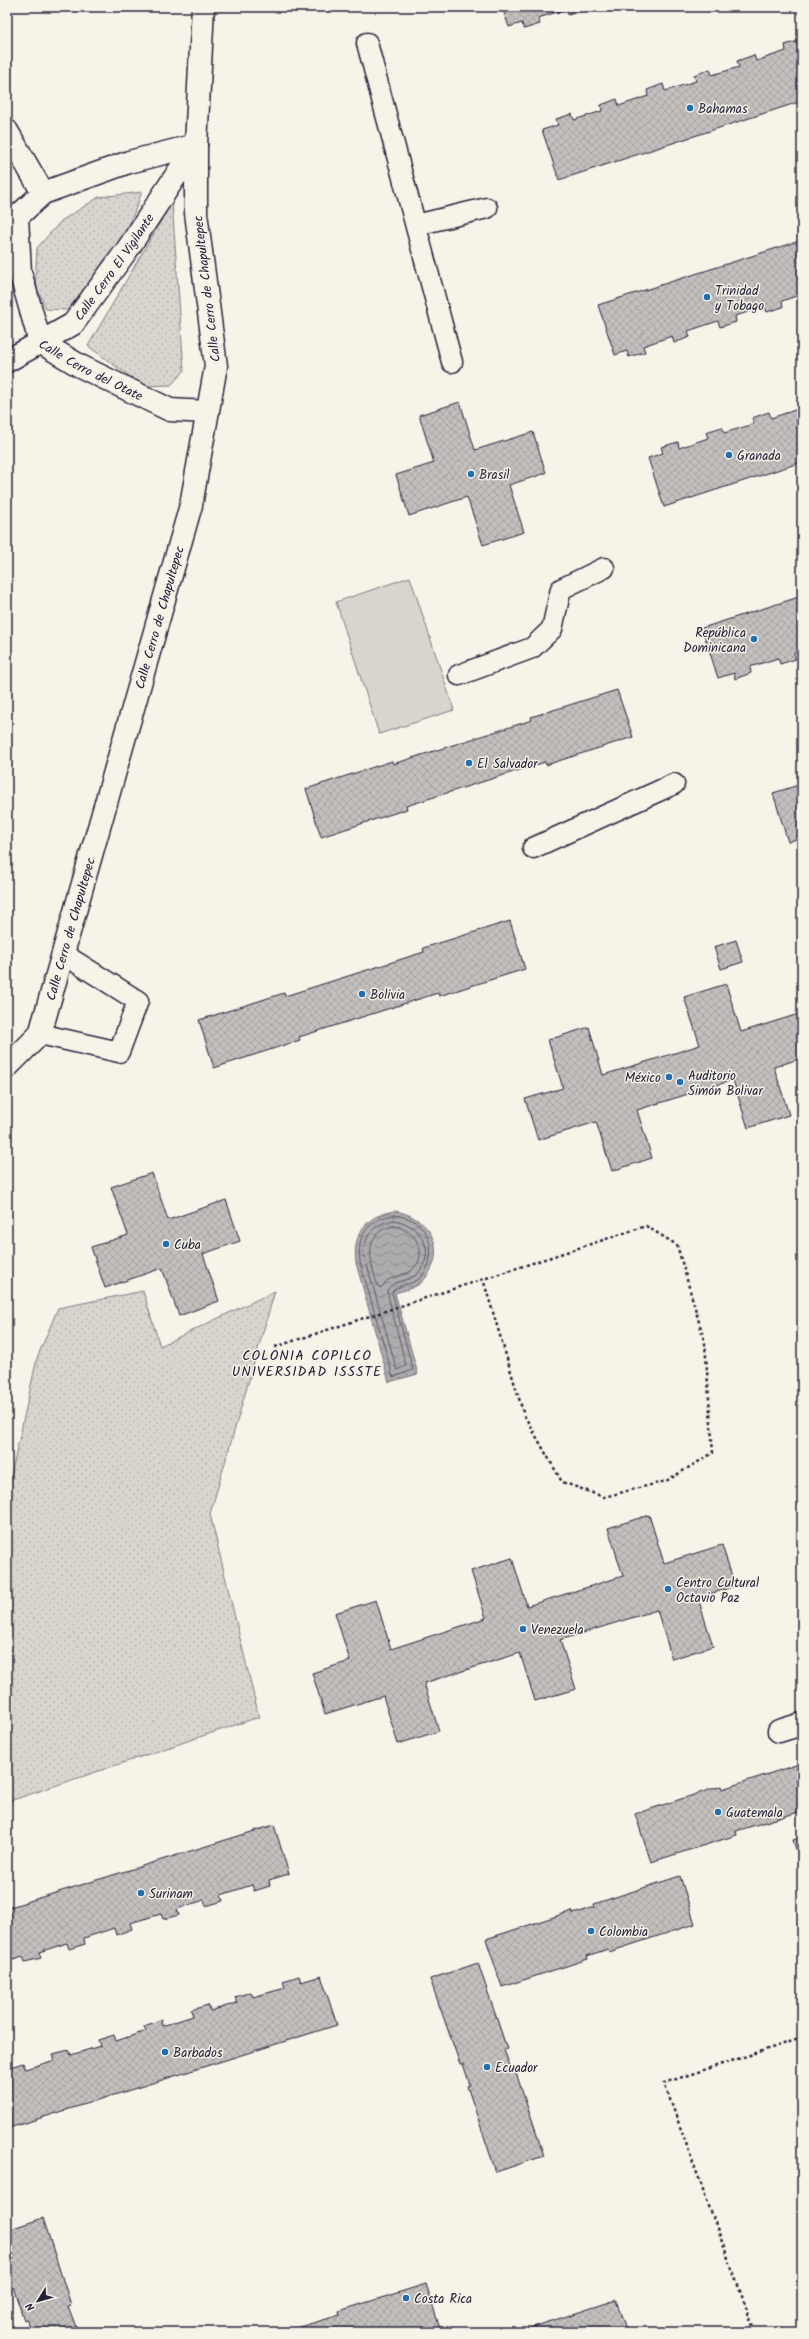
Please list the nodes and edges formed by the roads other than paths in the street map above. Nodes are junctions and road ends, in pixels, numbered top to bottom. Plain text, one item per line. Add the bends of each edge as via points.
1 (203, 7) edge
2 (367, 43) dead end
3 (7, 131) edge
4 (196, 145) junction
5 (42, 193) junction
6 (487, 208) dead end
7 (12, 217) edge
8 (416, 225) junction
9 (40, 342) junction
10 (7, 361) edge
11 (452, 362) dead end
12 (207, 412) junction
13 (604, 568) dead end
14 (459, 675) dead end
15 (674, 784) dead end
16 (533, 848) dead end
17 (62, 954) junction
18 (40, 1034) junction
19 (7, 1067) edge
20 (802, 1724) edge
21 (779, 1731) dead end

1 - 4 street, Calle Cerro de Chapultepec
2 - 8 lane
3 - 5 street
4 - 5 street via 129,162
4 - 9 street, Calle Cerro El Vigilante via 127,250 73,324
4 - 12 street, Calle Cerro de Chapultepec via 196,213 216,366
5 - 7 street, Calle Cerro del Otate
6 - 8 lane
7 - 9 street, Calle Cerro del Otate via 20,272
8 - 11 lane
9 - 10 street, Calle Cerro El Vigilante
9 - 12 street, Calle Cerro del Otate via 80,366 170,410
12 - 17 street, Calle Cerro de Chapultepec via 191,505
13 - 14 lane via 561,589 552,630 532,648
15 - 16 lane
17 - 18 street, Calle Cerro de Chapultepec
17 - 18 lane via 138,1001 119,1052
18 - 19 street, Calle Cerro de Chapultepec
20 - 21 street

